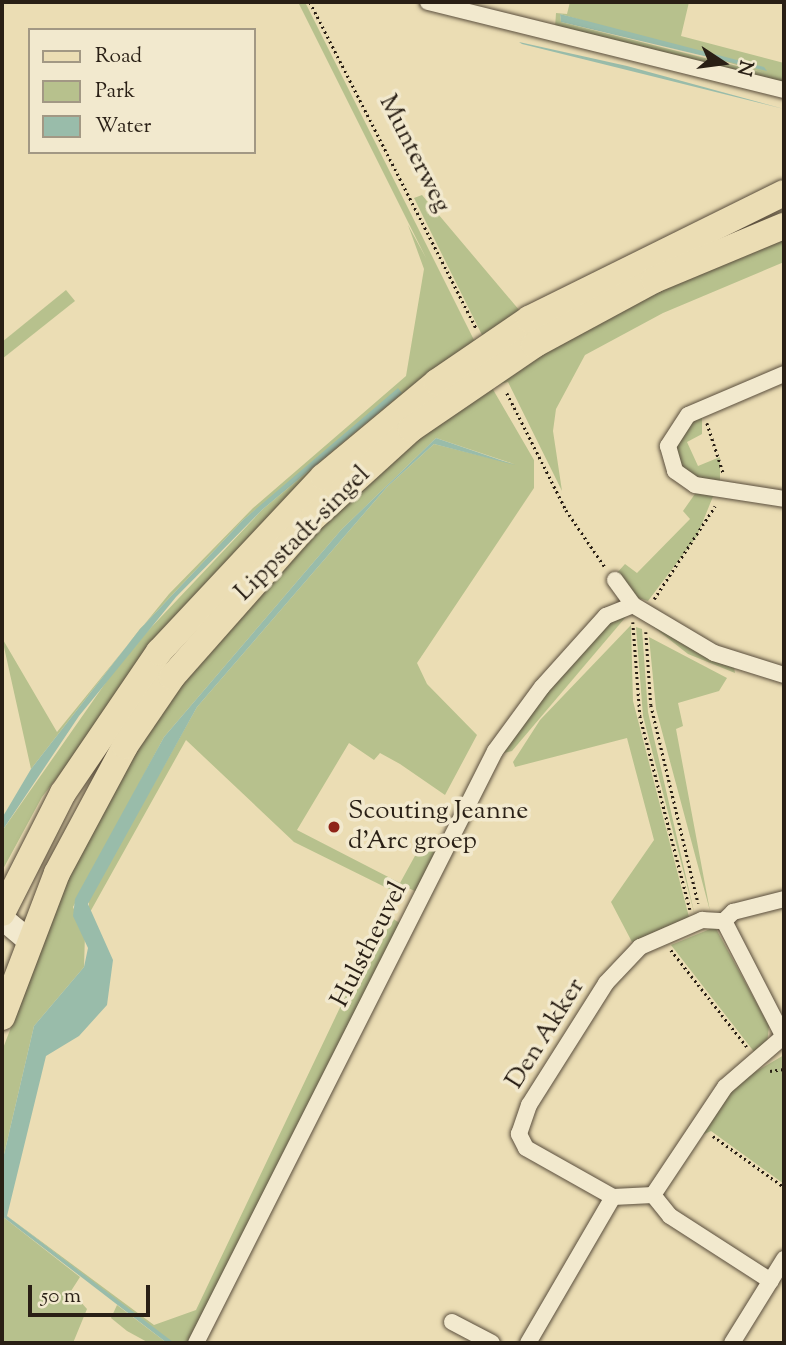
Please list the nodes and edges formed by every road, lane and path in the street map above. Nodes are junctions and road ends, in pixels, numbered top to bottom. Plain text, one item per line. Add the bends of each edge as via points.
1 (310, 2) edge
2 (428, 2) edge
3 (784, 90) edge
4 (784, 193) edge
5 (784, 226) edge
6 (476, 328) dead end
7 (784, 373) edge
8 (507, 393) dead end
9 (702, 410) junction
10 (720, 489) junction
11 (784, 499) edge
12 (615, 580) joint
13 (640, 608) junction
14 (784, 675) edge
15 (784, 899) edge
16 (2, 915) edge
17 (724, 921) junction
18 (698, 922) junction
19 (661, 934) junction
20 (15, 939) edge
21 (2, 1017) edge
22 (784, 1037) edge
23 (756, 1058) junction
24 (782, 1064) edge
25 (784, 1069) edge
26 (710, 1134) dead end
27 (784, 1187) edge
28 (653, 1195) junction
29 (613, 1197) junction
30 (784, 1259) edge
31 (771, 1281) junction
32 (452, 1322) dead end
33 (196, 1343) edge
34 (492, 1343) edge
35 (527, 1343) edge
36 (732, 1343) edge

1 - 6 path, Munterweg
2 - 3 street
4 - 16 main road, Lippstadt-singel via 529,319 437,382 323,477 159,652 63,793
5 - 20 main road, Lippstadt-singel via 654,280 534,345 411,429 311,520 150,709
7 - 9 street
8 - 12 path via 566,510
9 - 10 path via 725,463
9 - 10 street via 678,423 670,459 684,480
10 - 11 street
10 - 13 path via 696,544
12 - 13 street
13 - 14 street via 714,653
13 - 18 path via 651,705
13 - 18 path via 639,706
13 - 33 street, Hulstheuvel via 607,616 495,751
15 - 17 street via 733,912
16 - 20 street
17 - 18 street, Den Akker
17 - 22 street
18 - 19 street, Den Akker
19 - 23 path
19 - 29 street, Den Akker via 606,983 529,1105 519,1134 526,1148
20 - 21 main road, Lippstadt-singel
22 - 23 street
23 - 24 path via 766,1074
23 - 28 street via 696,1122
24 - 25 path
26 - 27 path
28 - 29 street
28 - 31 street via 670,1216
29 - 35 street
30 - 31 street
31 - 36 street
32 - 34 street

